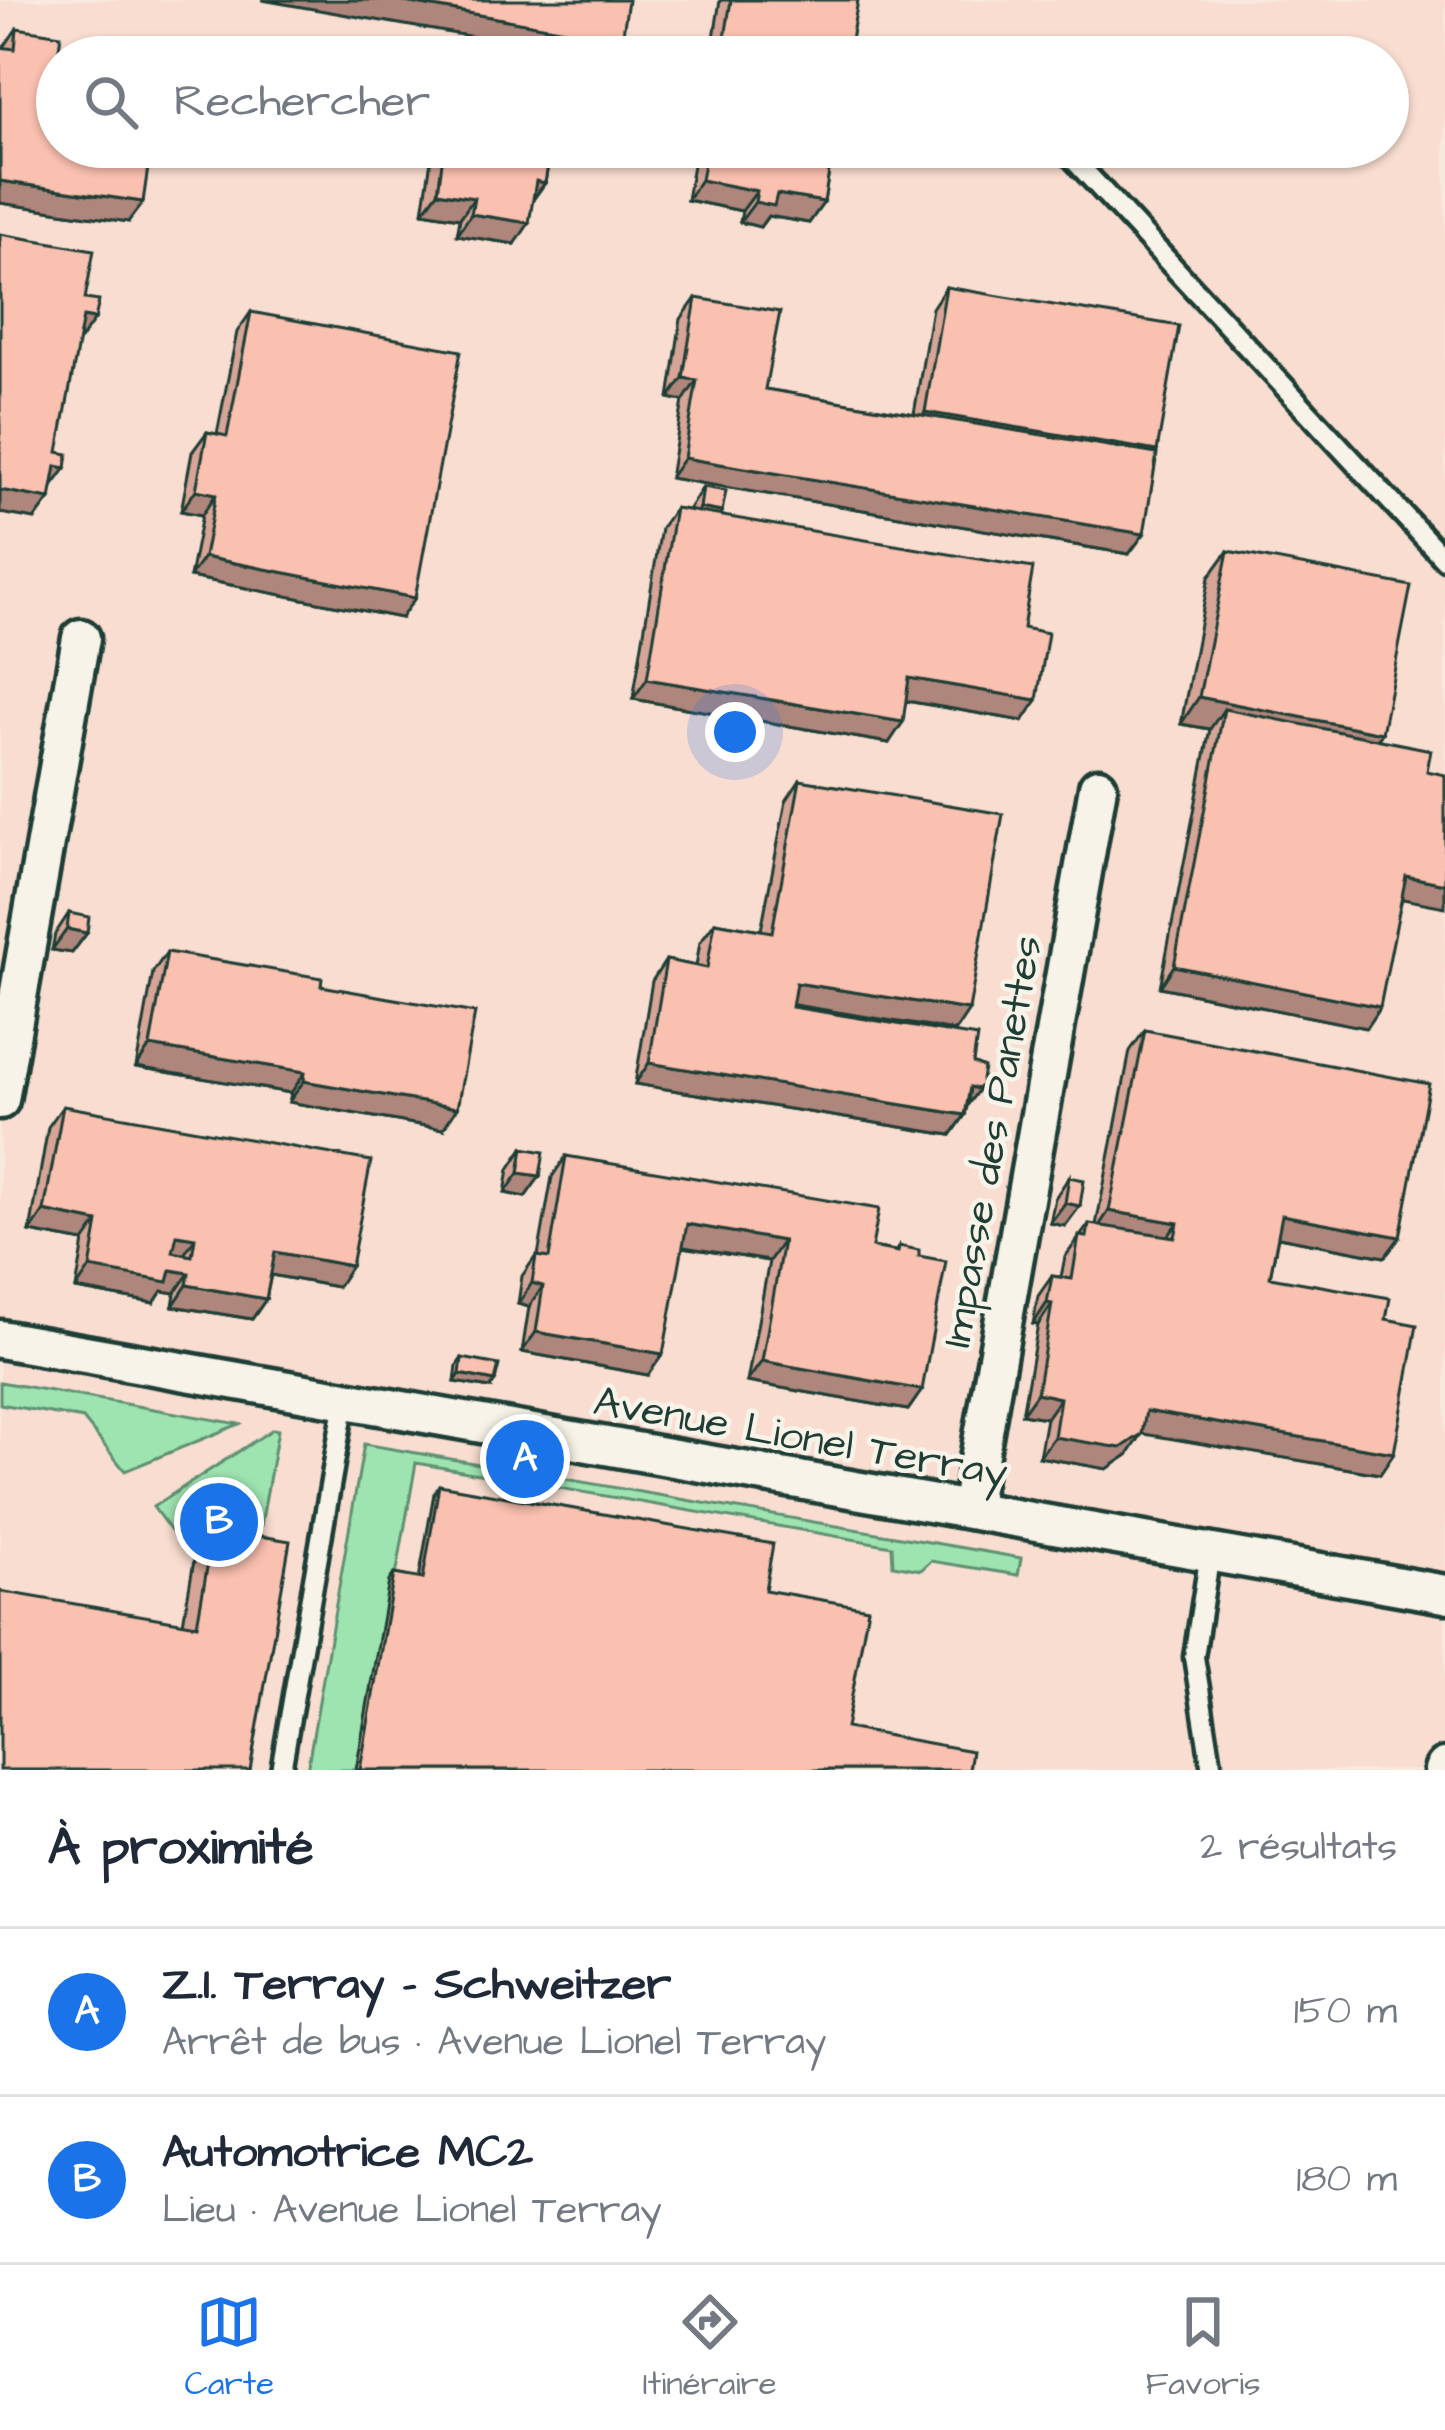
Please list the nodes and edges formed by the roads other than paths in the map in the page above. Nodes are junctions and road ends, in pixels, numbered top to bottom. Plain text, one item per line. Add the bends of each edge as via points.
1 (1082, 168) edge
2 (1445, 560) edge
3 (81, 638) dead end
4 (1098, 788) dead end
5 (0, 1100) edge
6 (0, 1339) edge
7 (346, 1400) junction
8 (970, 1510) junction
9 (1210, 1553) junction
10 (1445, 1594) edge
11 (281, 1770) edge
12 (1212, 1770) edge

1 - 2 lane
3 - 5 street
4 - 8 street, Impasse des Panettes
6 - 7 street, Avenue Lionel Terray
7 - 8 street, Avenue Lionel Terray
7 - 11 lane
8 - 9 street, Avenue Lionel Terray
9 - 10 street, Avenue Lionel Terray
9 - 12 lane via 1194,1657

